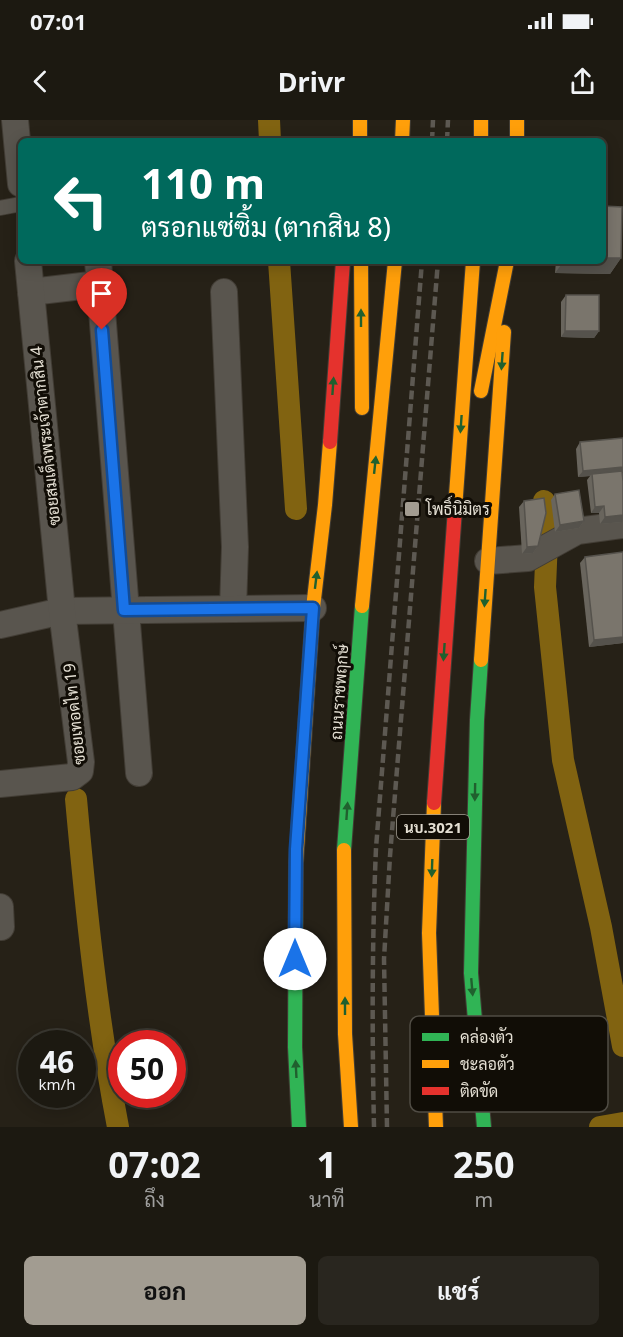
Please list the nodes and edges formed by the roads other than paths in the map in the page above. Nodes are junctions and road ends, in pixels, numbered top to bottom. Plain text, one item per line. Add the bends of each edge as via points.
1 (15, 120) edge
2 (354, 120) edge
3 (360, 120) edge
4 (403, 120) edge
5 (481, 120) edge
6 (517, 120) edge
7 (352, 138) edge
8 (360, 138) edge
9 (402, 138) edge
10 (481, 138) edge
11 (517, 138) edge
12 (9, 152) edge
13 (18, 176) edge
14 (18, 205) edge
15 (0, 208) edge
16 (28, 264) edge
17 (342, 264) edge
18 (361, 264) edge
19 (395, 264) edge
20 (473, 264) edge
21 (507, 264) edge
22 (508, 264) edge
23 (98, 272) edge
24 (31, 292) junction
25 (224, 292) dead end
26 (362, 424) dead end
27 (363, 459) dead end
28 (623, 525) edge
29 (453, 531) junction
30 (488, 561) junction
31 (363, 586) junction
32 (313, 608) junction
33 (232, 609) junction
34 (62, 610) junction
35 (124, 610) junction
36 (0, 625) edge
37 (139, 773) dead end
38 (0, 784) edge
39 (432, 1016) edge
40 (475, 1016) edge
41 (299, 1127) edge
42 (351, 1127) edge

1 - 12 street
2 - 7 main road
3 - 8 main road
4 - 9 main road
5 - 10 main road
6 - 11 main road
12 - 13 street
14 - 15 lane
16 - 24 street, ซอยสมเด็จพระเจ้าตากสิน 4
32 -> 17 main road, ถนนราชพฤกษ์ via 325,504
26 -> 18 main road
31 -> 19 main road, ถนนราชพฤกษ์
20 -> 29 main road, นบ.3021
21 - 29 main road
22 -> 30 main road, นบ.3021
23 - 24 street
23 - 35 street
24 - 34 street, ซอยสมเด็จพระเจ้าตากสิน 4
25 - 33 street via 235,547
27 - 31 main road
28 - 30 street via 577,531 528,558
29 -> 39 main road, นบ.3021 via 435,772 429,933
30 -> 40 main road, นบ.3021 via 477,720 471,974
42 -> 31 main road, ถนนราชพฤกษ์ via 345,1034 344,850
32 - 33 street
41 -> 32 main road, ถนนราชพฤกษ์ via 295,1047 296,849
33 - 35 street
34 - 35 street
34 - 36 street
34 - 38 street, ซอยเทอดไท 19 via 80,771 72,777
35 - 37 street

